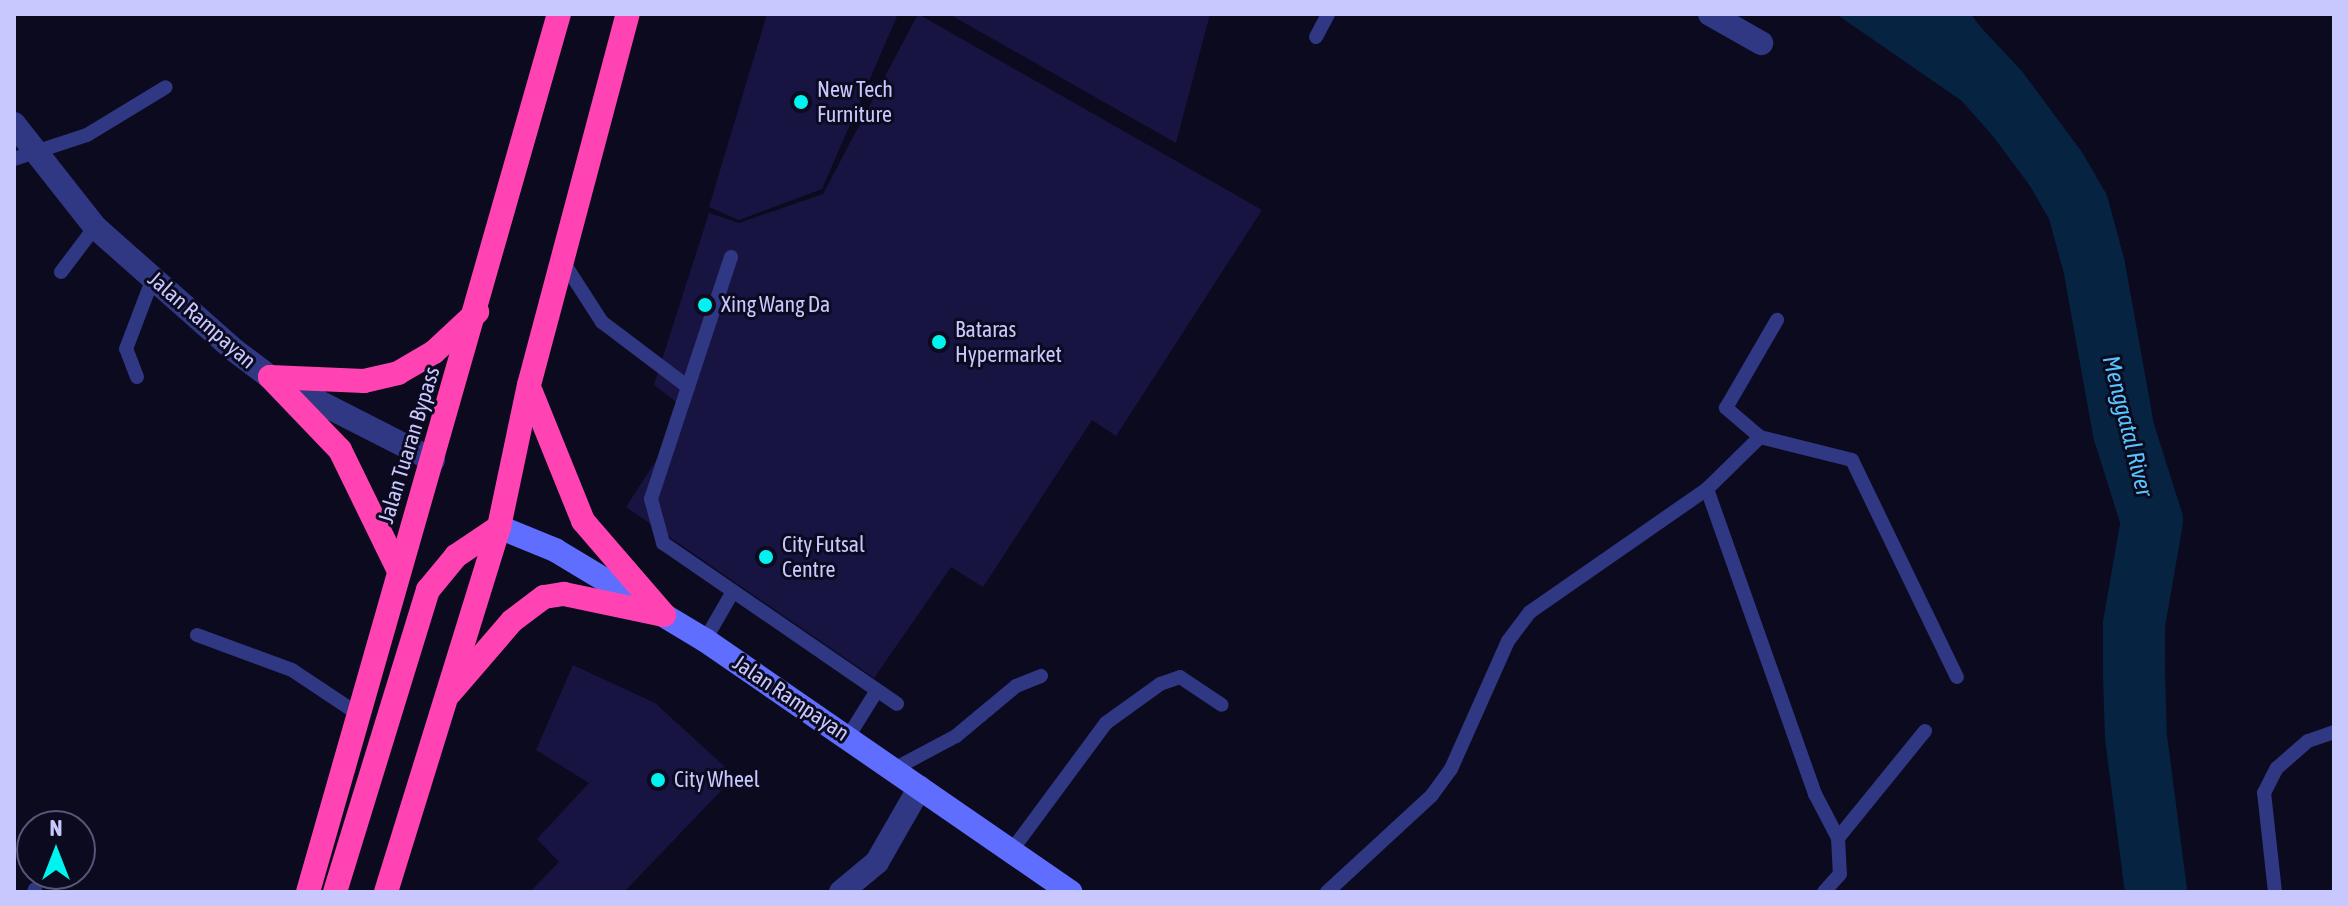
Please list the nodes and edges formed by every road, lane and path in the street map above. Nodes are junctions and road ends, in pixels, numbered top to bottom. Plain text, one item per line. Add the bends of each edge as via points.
1 (559, 14) edge
2 (628, 14) edge
3 (1328, 14) edge
4 (1710, 14) edge
5 (1316, 37) dead end
6 (1761, 43) dead end
7 (166, 87) dead end
8 (14, 124) edge
9 (24, 156) edge
10 (95, 227) junction
11 (731, 257) dead end
12 (562, 260) junction
13 (61, 272) dead end
14 (153, 278) junction
15 (478, 311) junction
16 (1777, 320) dead end
17 (137, 377) dead end
18 (270, 377) junction
19 (529, 385) junction
20 (688, 387) junction
21 (1760, 437) junction
22 (433, 460) junction
23 (1707, 489) junction
24 (499, 527) junction
25 (398, 569) junction
26 (732, 593) junction
27 (664, 615) junction
28 (197, 635) dead end
29 (705, 640) junction
30 (1041, 676) dead end
31 (1957, 677) dead end
32 (876, 692) junction
33 (443, 701) junction
34 (897, 704) dead end
35 (1222, 705) dead end
36 (355, 712) junction
37 (1925, 731) dead end
38 (2334, 732) edge
39 (848, 737) junction
40 (894, 769) junction
41 (920, 787) junction
42 (1838, 838) junction
43 (1012, 850) junction
44 (308, 892) edge
45 (335, 892) edge
46 (386, 892) edge
47 (841, 892) edge
48 (1070, 892) edge
49 (1327, 892) edge
50 (1824, 892) edge
51 (2275, 892) edge

1 - 15 highway, Jalan Tuaran Bypass
2 - 12 highway
3 - 5 lane
4 - 6 street
7 - 9 lane via 87,135
8 - 9 street, Jalan Rampayan
9 - 10 street, Jalan Rampayan
10 - 13 lane
10 - 14 street, Jalan Rampayan
11 - 20 lane
12 - 19 highway
12 - 20 lane via 602,322
14 - 17 lane via 126,349
14 - 18 street, Jalan Rampayan
15 - 18 highway via 434,352 398,373 364,381
15 - 22 highway, Jalan Tuaran Bypass
16 - 21 lane via 1726,408
18 - 22 street, Jalan Rampayan
18 - 25 highway via 340,450
19 - 24 highway
19 - 27 highway via 541,430 583,521
20 - 26 lane via 651,499 663,543
21 - 23 lane
21 - 31 lane via 1852,460
22 - 25 highway, Jalan Tuaran Bypass
23 - 42 lane via 1815,794
23 - 49 lane via 1530,612 1508,641 1439,786
24 - 27 street, Jalan Rampayan via 555,550
24 - 33 highway
24 - 45 highway via 456,556 428,590
25 - 36 highway, Jalan Tuaran Bypass
26 - 29 lane
26 - 32 lane
27 - 29 street, Jalan Rampayan
27 - 33 highway via 564,594 544,597 512,621
28 - 36 lane via 292,670
29 - 39 street, Jalan Rampayan
30 - 40 lane via 1016,686 956,736
32 - 34 lane
32 - 39 lane
33 - 46 highway
35 - 43 lane via 1180,677 1160,684 1106,723
36 - 44 highway, Jalan Tuaran Bypass
37 - 42 lane
38 - 51 lane via 2308,741 2277,768 2264,793
39 - 40 street, Jalan Rampayan
40 - 41 street, Jalan Rampayan
41 - 43 street, Jalan Rampayan
41 - 47 street via 877,862
42 - 50 lane via 1840,874
43 - 48 street, Jalan Rampayan

